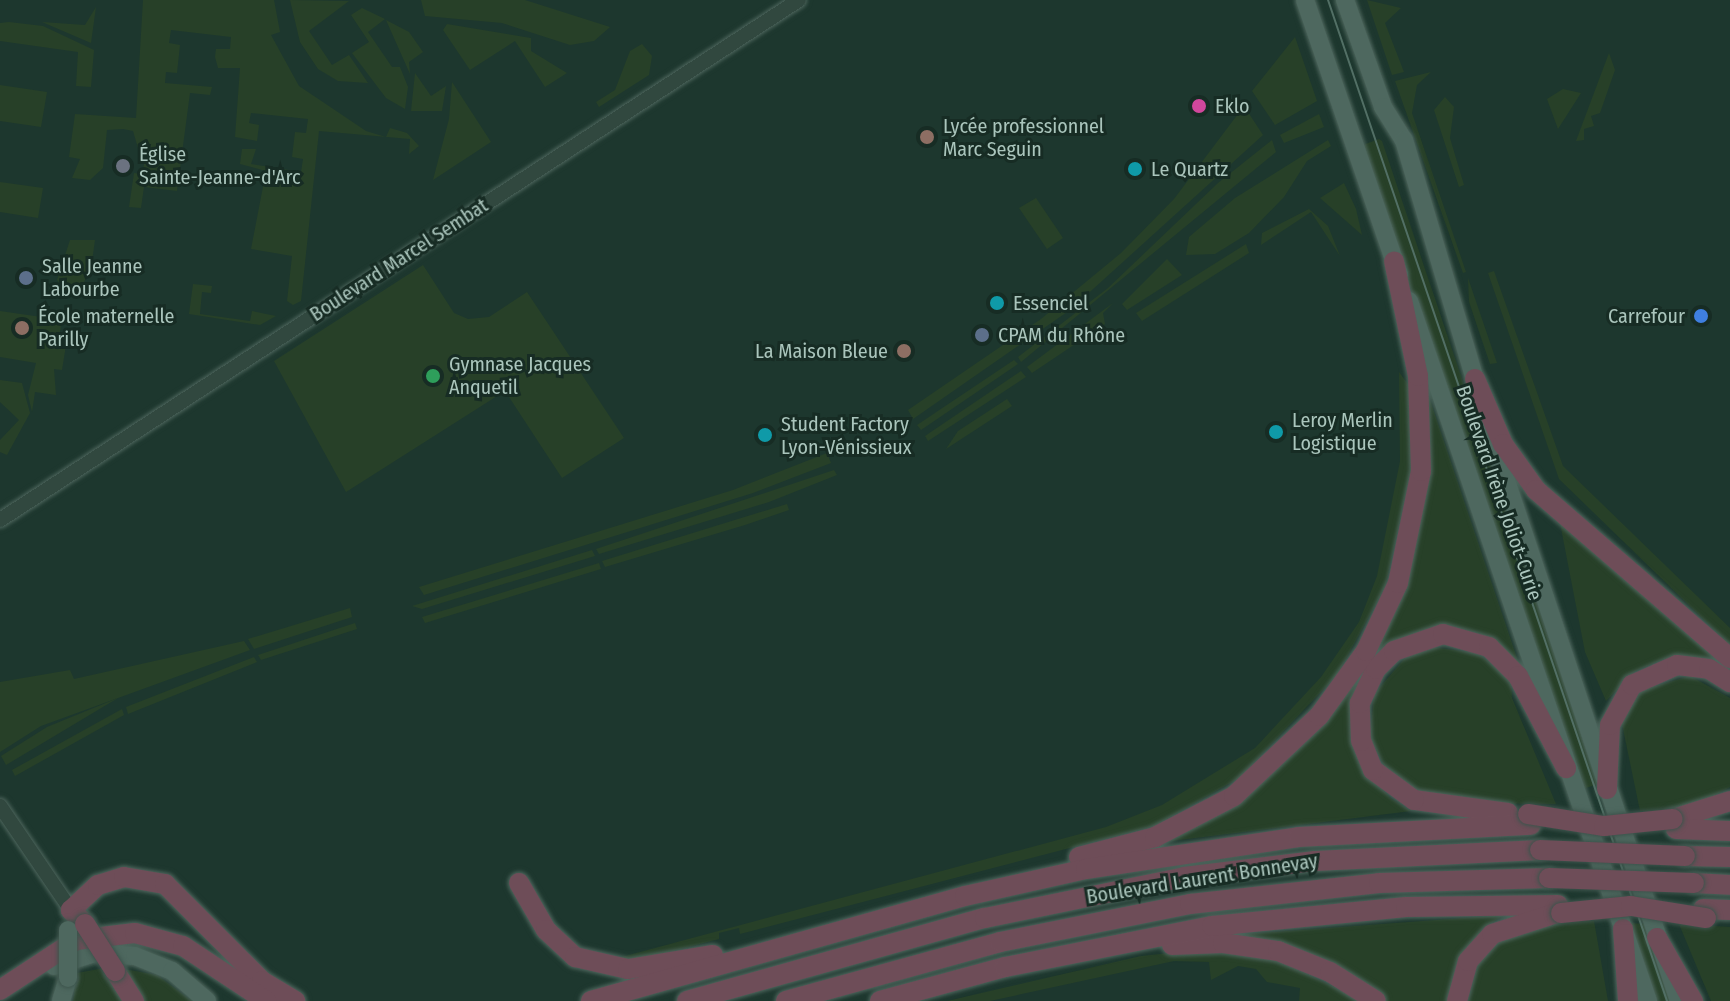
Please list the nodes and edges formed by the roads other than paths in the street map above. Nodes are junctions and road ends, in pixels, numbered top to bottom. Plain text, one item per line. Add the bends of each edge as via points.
1 (799, 0) edge
2 (1305, 0) edge
3 (1345, 0) edge
4 (1394, 261) junction
5 (1475, 379) junction
6 (0, 520) edge
7 (1730, 658) edge
8 (1730, 682) edge
9 (1566, 768) junction
10 (1607, 789) junction
11 (1730, 801) edge
12 (0, 806) edge
13 (1530, 820) junction
14 (1674, 824) junction
15 (1730, 831) edge
16 (1730, 857) edge
17 (519, 883) dead end
18 (1730, 885) edge
19 (965, 896) junction
20 (1560, 909) junction
21 (1730, 910) edge
22 (1705, 914) junction
23 (75, 921) junction
24 (1730, 922) edge
25 (1623, 929) junction
26 (815, 938) junction
27 (1657, 938) junction
28 (1005, 967) junction
29 (0, 992) edge
30 (615, 994) junction
31 (61, 1001) edge
32 (134, 1001) edge
33 (207, 1001) edge
34 (266, 1001) edge
35 (295, 1001) edge
36 (572, 1001) edge
37 (591, 1001) edge
38 (687, 1001) edge
39 (786, 1001) edge
40 (880, 1001) edge
41 (1376, 1001) edge
42 (1457, 1001) edge
43 (1628, 1001) edge
44 (1648, 1001) edge
45 (1679, 1001) edge
46 (1693, 1001) edge

1 - 6 street, Boulevard Marcel Sembat
2 - 4 main road, Boulevard Irène Joliot-Curie
3 - 5 main road, Boulevard Irène Joliot-Curie via 1383,107 1404,140
4 - 9 main road, Boulevard Irène Joliot-Curie
4 - 19 highway via 1418,376 1421,471 1398,583 1345,683 1257,779 1204,815 1155,837
5 - 7 highway via 1503,444 1536,490 1564,520
5 - 10 main road, Boulevard Irène Joliot-Curie
8 - 10 highway via 1709,669 1677,665 1632,685 1610,725
9 - 13 highway via 1513,668 1475,640 1425,637 1394,651 1376,669 1363,692 1359,727 1366,757 1386,785 1434,806
9 - 25 main road, Boulevard Irène Joliot-Curie
10 - 27 main road, Boulevard Irène Joliot-Curie
11 - 14 highway
12 - 23 street
13 - 14 highway, bridge
13 - 19 highway via 1230,845
14 - 15 highway
16 - 38 highway, Boulevard Laurent Bonnevay, bridge via 1540,850 1330,859 1184,877 985,918
17 - 26 highway via 554,939 575,957 605,967 641,968
18 - 39 highway, Boulevard Laurent Bonnevay, bridge via 1549,878 1379,883 1190,904 1000,942
19 - 26 highway
20 - 22 highway, bridge via 1631,906
20 - 28 highway via 1448,905 1277,918
20 - 42 highway via 1492,934 1468,961
21 - 22 highway
22 - 24 highway
23 - 31 main road, bridge
23 - 32 highway, bridge
23 - 35 highway via 81,896 110,880 141,877 165,884 262,981
25 - 43 highway
25 - 44 main road, Boulevard Irène Joliot-Curie
26 - 30 highway
27 - 45 main road, Boulevard Irène Joliot-Curie
27 - 46 highway
28 - 40 highway
28 - 41 highway via 1194,942 1250,944 1302,959
29 - 33 main road via 77,957 109,953 172,971
29 - 34 highway via 76,940 135,933 183,946
30 - 36 highway
30 - 37 highway

